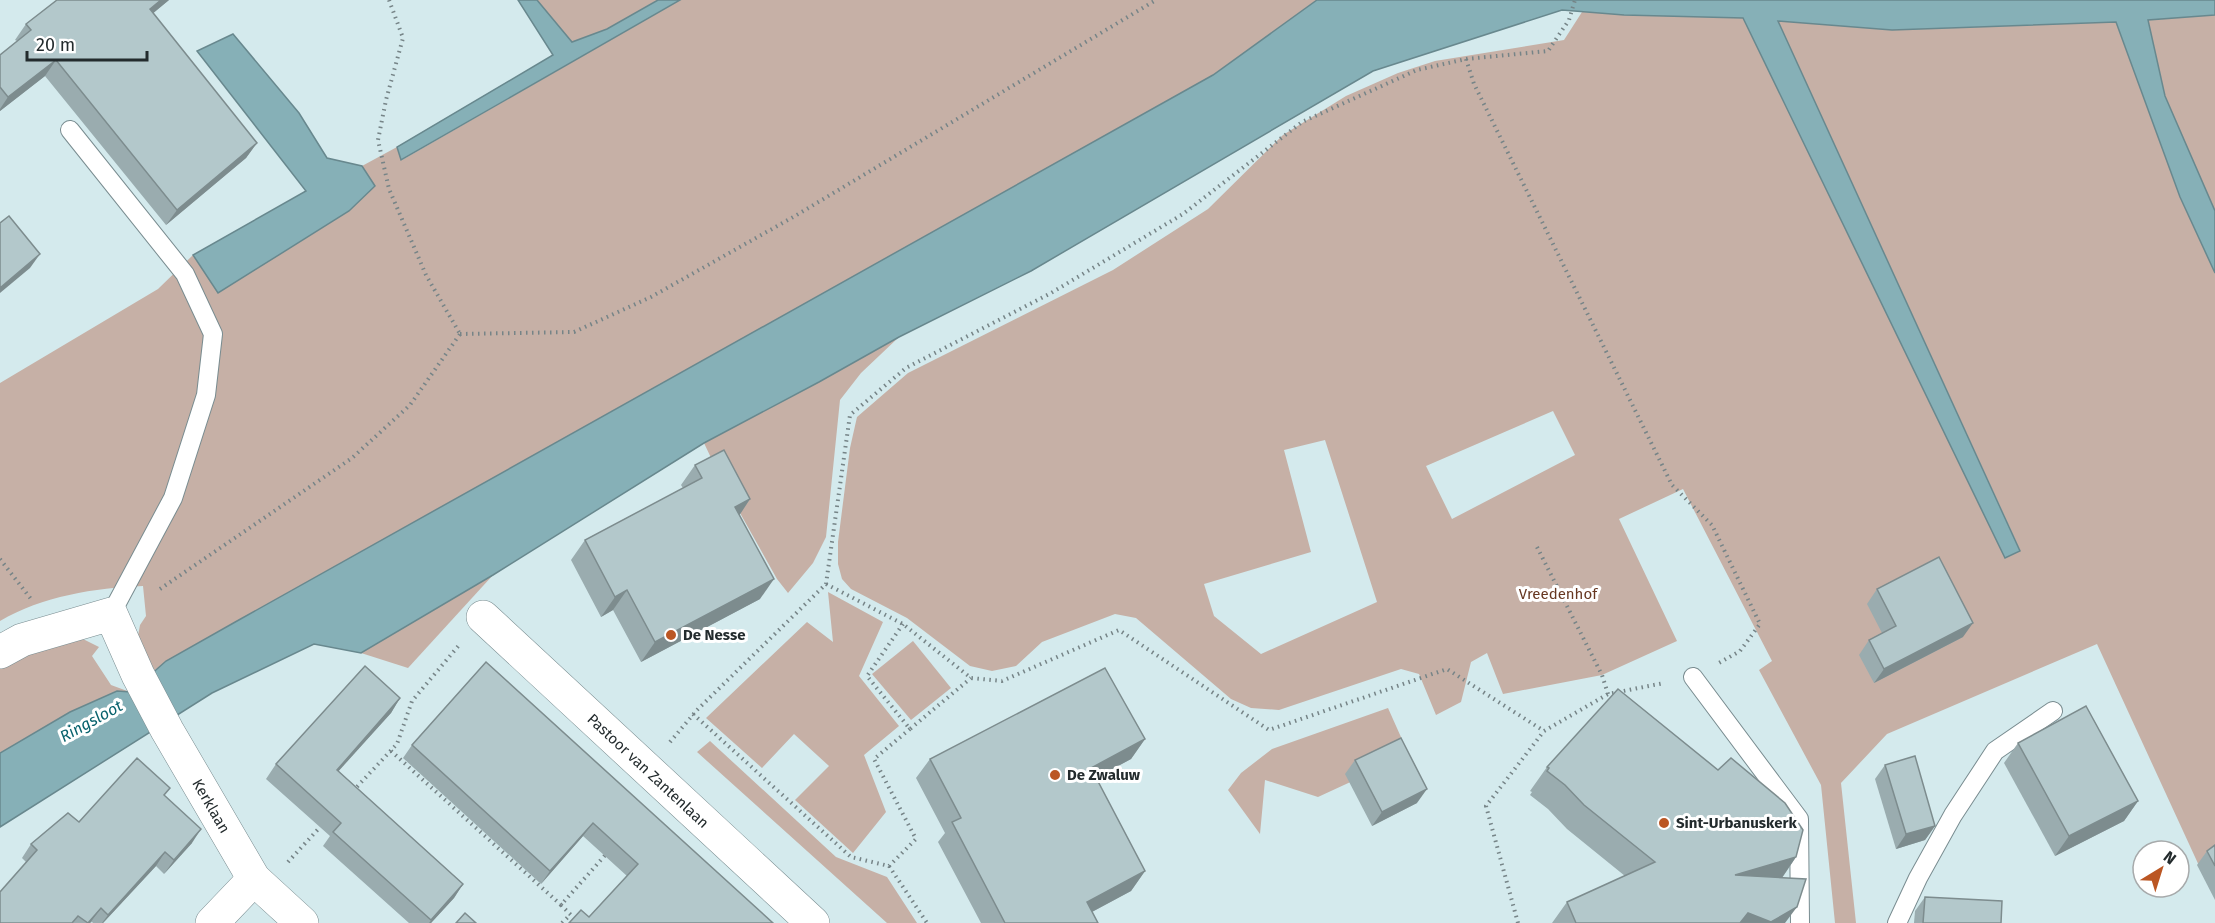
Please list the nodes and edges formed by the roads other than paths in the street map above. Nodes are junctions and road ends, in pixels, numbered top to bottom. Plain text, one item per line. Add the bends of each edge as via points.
1 (70, 130) dead end
2 (111, 614) junction
3 (483, 617) road end
4 (0, 652) edge
5 (1694, 677) road end
6 (2053, 711) dead end
7 (259, 884) junction
8 (212, 923) edge
9 (302, 923) edge
10 (813, 923) edge
11 (1800, 923) edge
12 (1897, 923) edge

1 - 2 lane via 186,274 213,334 206,396 173,498
2 - 4 street via 22,640
2 - 7 street, Kerklaan via 167,730
3 - 10 street, Pastoor van Zantenlaan
5 - 11 lane via 1799,819
6 - 12 lane via 1995,751 1953,815
7 - 8 street
7 - 9 street, Kerklaan

